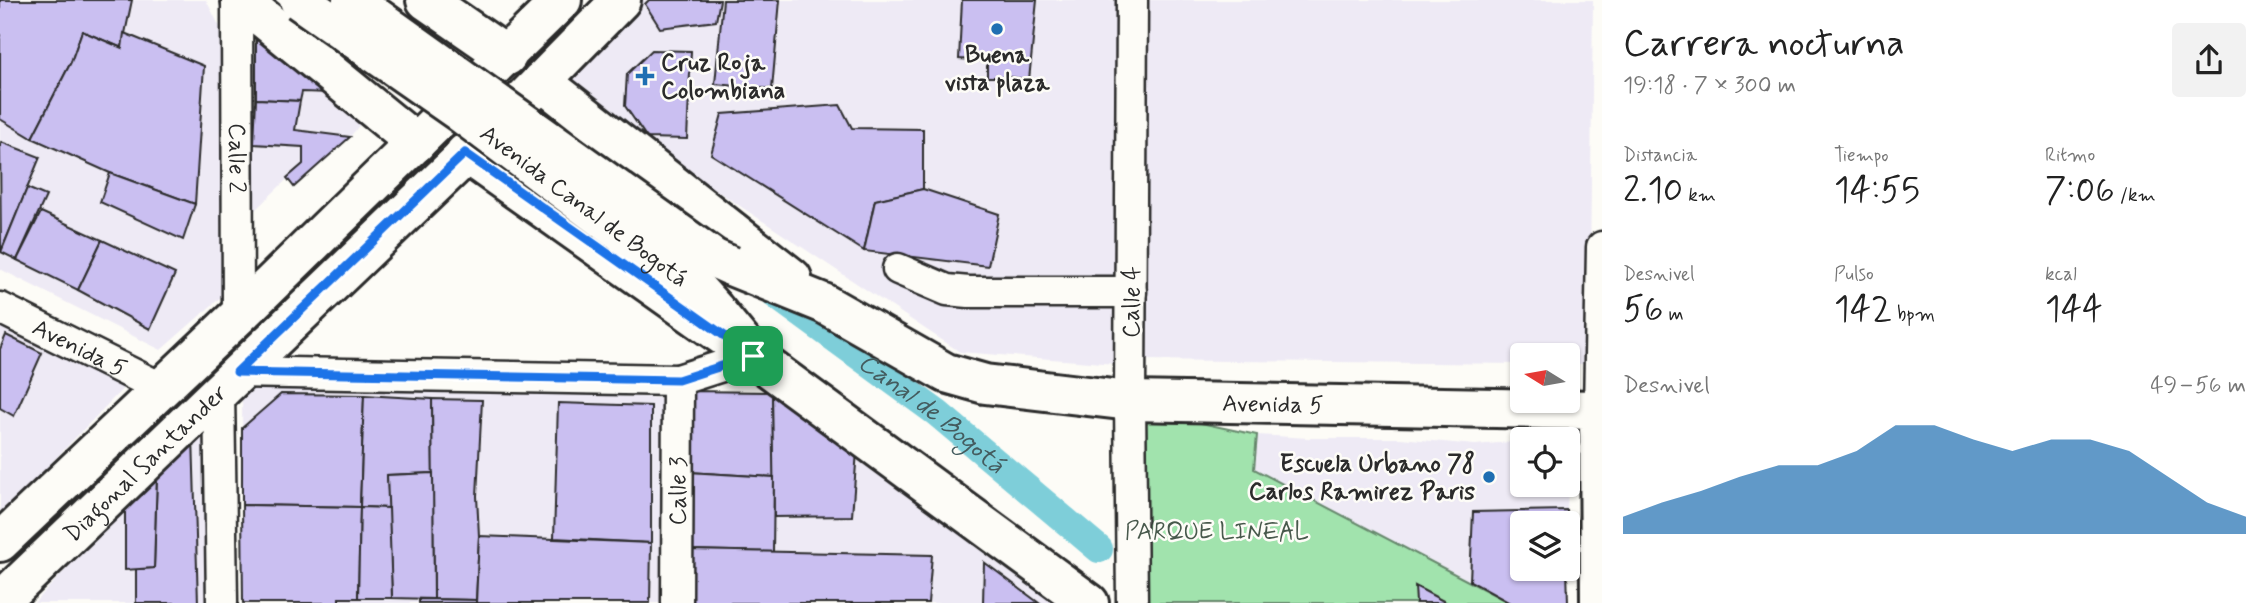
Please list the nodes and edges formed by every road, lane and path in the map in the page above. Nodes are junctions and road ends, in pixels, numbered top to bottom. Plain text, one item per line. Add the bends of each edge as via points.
1 (239, 0) edge
2 (299, 0) edge
3 (352, 0) edge
4 (426, 0) edge
5 (562, 0) edge
6 (621, 0) edge
7 (1132, 0) edge
8 (507, 56) junction
9 (541, 81) junction
10 (416, 144) junction
11 (465, 153) junction
12 (1602, 247) edge
13 (898, 269) dead end
14 (1131, 292) junction
15 (823, 303) junction
16 (0, 308) edge
17 (237, 317) junction
18 (753, 356) junction
19 (946, 373) joint
20 (678, 380) junction
21 (228, 381) junction
22 (161, 388) junction
23 (1130, 401) junction
24 (1601, 410) edge
25 (0, 542) edge
26 (0, 602) edge
27 (222, 603) edge
28 (677, 603) edge
29 (1089, 603) edge
30 (1132, 603) edge
31 (1600, 603) edge

1 - 10 main road
1 - 17 street, Calle 2
2 - 18 main road, Avenida Canal de Bogotá, bridge via 482,129 697,290
3 - 15 main road, Avenida Canal de Bogotá, bridge via 713,258
4 - 8 main road
5 - 8 main road, Diagonal Santander
6 - 9 main road, Diagonal Santander
7 - 14 street, Calle 4
8 - 10 main road, Diagonal Santander
9 - 11 main road, Diagonal Santander
9 - 15 main road
10 - 17 main road, Diagonal Santander
11 - 18 main road
11 - 21 main road, Diagonal Santander
12 - 24 street
13 - 14 street via 947,290
14 - 23 street, Calle 4
15 - 19 main road, Avenida Canal de Bogotá
16 - 22 street, Avenida 5
17 - 22 main road, Diagonal Santander
18 - 20 street
18 - 29 main road, Avenida Canal de Bogotá
19 - 23 main road, Avenida 5 via 985,384
20 - 21 street
20 - 28 street, Calle 3
21 - 26 main road, Diagonal Santander
21 - 27 street
22 - 25 main road, Diagonal Santander
23 - 24 main road, Avenida 5
23 - 30 street, Calle 4
24 - 31 main road

